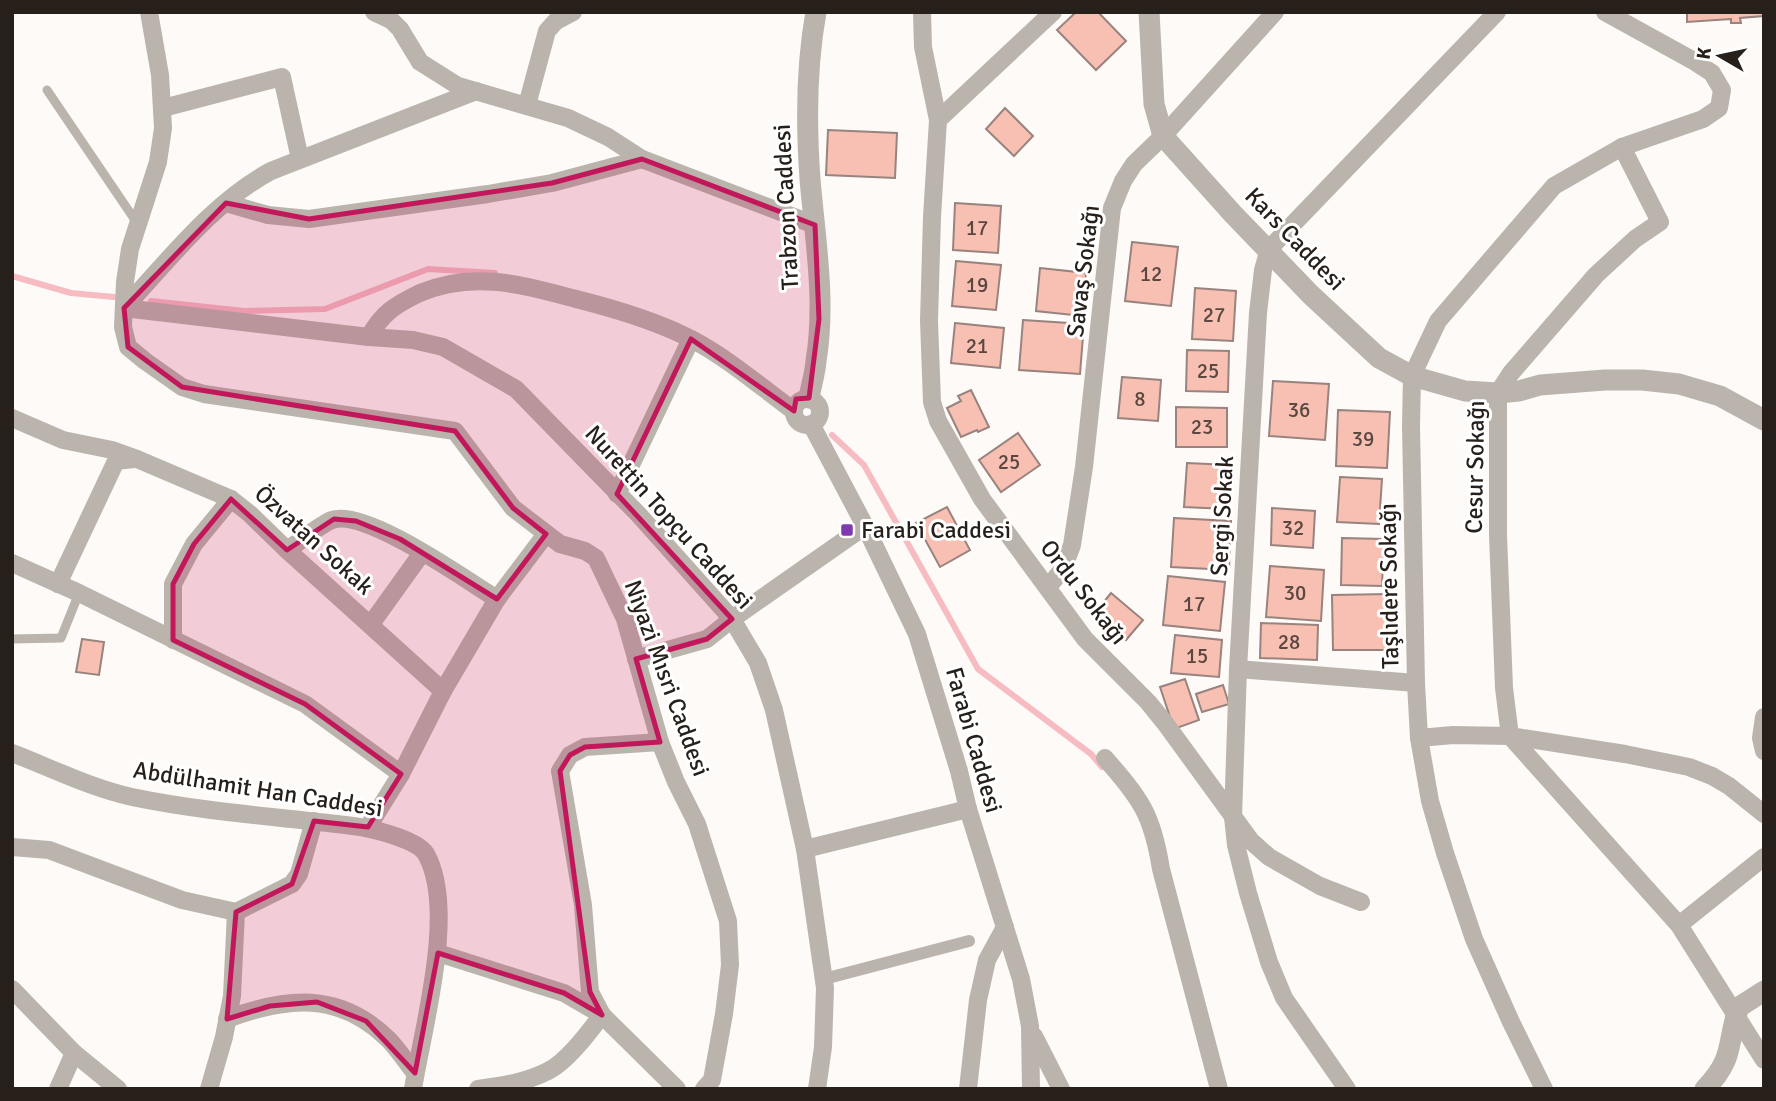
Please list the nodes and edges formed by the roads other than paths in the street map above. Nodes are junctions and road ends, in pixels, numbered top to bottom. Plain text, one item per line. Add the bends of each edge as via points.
1 (149, 12) edge
2 (373, 12) edge
3 (573, 12) edge
4 (816, 12) edge
5 (922, 12) edge
6 (1053, 12) edge
7 (1149, 12) edge
8 (1275, 12) edge
9 (1497, 12) edge
10 (1605, 12) edge
11 (391, 16) edge
12 (47, 90) dead end
13 (476, 92) junction
14 (527, 105) junction
15 (163, 108) junction
16 (938, 120) junction
17 (1163, 136) junction
18 (1622, 147) junction
19 (300, 159) junction
20 (642, 159) junction
21 (226, 204) junction
22 (137, 223) junction
23 (815, 225) junction
24 (1269, 249) junction
25 (124, 307) junction
26 (369, 337) junction
27 (691, 339) junction
28 (1412, 376) junction
29 (1519, 391) junction
30 (1498, 393) junction
31 (801, 405) junction
32 (12, 418) edge
33 (1764, 419) edge
34 (1764, 432) edge
35 (137, 459) junction
36 (617, 494) junction
37 (231, 499) junction
38 (865, 526) junction
39 (546, 534) junction
40 (287, 550) junction
41 (422, 553) junction
42 (12, 563) edge
43 (58, 584) junction
44 (1048, 587) junction
45 (79, 593) junction
46 (497, 598) junction
47 (732, 619) junction
48 (371, 624) junction
49 (12, 639) edge
50 (173, 640) junction
51 (636, 659) junction
52 (1238, 669) junction
53 (1416, 683) junction
54 (443, 691) junction
55 (1764, 717) edge
56 (1510, 736) junction
57 (1419, 738) junction
58 (660, 742) junction
59 (1764, 751) edge
60 (12, 753) edge
61 (1105, 758) dead end
62 (401, 774) junction
63 (968, 809) junction
64 (1764, 814) edge
65 (1233, 817) junction
66 (314, 821) junction
67 (368, 827) junction
68 (12, 847) edge
69 (805, 849) junction
70 (1764, 857) edge
71 (1361, 902) dead end
72 (236, 912) junction
73 (1679, 925) junction
74 (1005, 927) junction
75 (969, 941) dead end
76 (438, 953) junction
77 (824, 979) junction
78 (12, 989) edge
79 (1764, 991) edge
80 (602, 1015) junction
81 (1735, 1018) junction
82 (227, 1019) junction
83 (1030, 1026) junction
84 (74, 1053) junction
85 (1764, 1060) edge
86 (414, 1081) edge
87 (108, 1086) edge
88 (58, 1089) edge
89 (209, 1089) edge
90 (478, 1089) edge
91 (677, 1089) edge
92 (704, 1089) edge
93 (817, 1089) edge
94 (968, 1089) edge
95 (1031, 1089) edge
96 (1061, 1089) edge
97 (1219, 1089) edge
98 (1347, 1089) edge
99 (1544, 1089) edge
100 (1705, 1089) edge

1 - 15 street, Niyazi Mısri Caddesi
2 - 11 street
3 - 14 street via 547,31
4 - 23 street, Trabzon Caddesi via 807,92
5 - 16 street, Ordu Sokağı via 923,47
6 - 16 street
7 - 17 street, Kars Caddesi via 1154,104
8 - 17 street, Savaş Sokağı
9 - 24 street
10 - 18 street, Taşlıdere Sokağı via 1712,73 1722,90 1719,108 1703,119
11 - 13 street via 420,62 440,77
12 - 22 lane
13 - 14 street
13 - 19 street
14 - 20 street via 592,129
15 - 19 street via 282,77
15 - 22 street, Niyazi Mısri Caddesi via 158,162
16 - 44 street, Ordu Sokağı via 929,321 932,402 982,499
17 - 24 street, Kars Caddesi
17 - 44 street, Savaş Sokağı via 1134,164 1112,208 1072,545 1063,569
18 - 28 street, Taşlıdere Sokağı via 1554,186 1438,321
18 - 30 street, Cesur Sokağı via 1660,222 1595,275
19 - 21 street via 248,183
20 - 21 street via 552,183 309,219
20 - 23 street
21 - 25 street
22 - 25 street, Niyazi Mısri Caddesi
23 - 31 street, Trabzon Caddesi via 817,360
24 - 28 street, Kars Caddesi via 1379,358
24 - 52 street, Sergi Sokak via 1258,313
25 - 26 street, Nurettin Topçu Caddesi
25 - 39 street, Niyazi Mısri Caddesi via 128,347 182,387 455,430 513,508
26 - 27 street via 398,303 453,282 475,280 507,282 597,304
26 - 36 street, Nurettin Topçu Caddesi via 443,347 516,389
27 - 31 street
27 - 36 street
28 - 30 street, Kars Caddesi via 1465,391
28 - 53 street, Taşlıdere Sokağı
29 - 30 street, Kars Caddesi
29 - 33 street, Kars Caddesi via 1574,381 1642,380 1701,389
29 - 34 street, Kars Caddesi via 1638,391 1682,396 1732,412
30 - 56 street, Cesur Sokağı via 1498,535
31 - 38 street, Farabi Caddesi via 816,402 818,419 811,424
32 - 35 street, Özvatan Sokak via 63,440
35 - 37 street, Özvatan Sokak
35 - 43 street via 116,461
36 - 47 street, Nurettin Topçu Caddesi
37 - 40 street, Özvatan Sokak
37 - 50 street via 194,544 173,584
38 - 47 street
38 - 63 street, Farabi Caddesi via 917,634
39 - 46 street
39 - 51 street, Niyazi Mısri Caddesi via 596,558 625,619
40 - 41 street via 334,519 356,521
40 - 48 street, Özvatan Sokak
41 - 46 street
41 - 48 street
42 - 43 street
43 - 45 street
44 - 65 street, Ordu Sokağı via 1085,639 1165,723
45 - 49 lane via 61,638
45 - 50 street
46 - 54 street
47 - 51 street via 707,639
47 - 69 street, Nurettin Topçu Caddesi via 758,663 775,710
48 - 54 street, Özvatan Sokak
50 - 62 street via 305,704
51 - 58 street, Niyazi Mısri Caddesi
52 - 53 street
52 - 65 street, Sergi Sokak
53 - 57 street, Taşlıdere Sokağı
54 - 62 street
55 - 59 street
56 - 57 street
56 - 64 street via 1689,767 1729,786
56 - 73 street
57 - 99 street, Taşlıdere Sokağı via 1430,801 1465,915
58 - 80 street via 585,747 570,755 560,771 583,905 590,992
58 - 92 street, Niyazi Mısri Caddesi via 697,824 728,921 730,965 724,1014 712,1080
60 - 66 street, Abdülhamit Han Caddesi via 130,796
61 - 97 street via 1134,792 1156,834 1161,869
62 - 67 street
63 - 69 street
63 - 74 street, Farabi Caddesi
65 - 71 street, Ordu Sokağı via 1269,857 1320,886
65 - 98 street, Sergi Sokak via 1248,893 1284,998
66 - 67 street, Abdülhamit Han Caddesi
66 - 72 street via 292,884
67 - 76 street, Abdülhamit Han Caddesi via 424,851 439,893
68 - 72 street via 49,850 182,900
69 - 77 street, Nurettin Topçu Caddesi
70 - 73 street
72 - 82 street
73 - 81 street
74 - 83 street, Farabi Caddesi
74 - 94 street via 988,960 978,1000
75 - 77 street
76 - 80 street via 564,993
76 - 86 street, Abdülhamit Han Caddesi
77 - 93 street, Nurettin Topçu Caddesi
78 - 84 street
79 - 81 street via 1739,1007
80 - 90 street via 550,1071 505,1086
80 - 91 street
81 - 85 street
81 - 100 street via 1727,1060
82 - 86 street via 270,1006 317,1002 342,1010 366,1021 388,1040
82 - 89 street
83 - 95 street, Farabi Caddesi
83 - 96 street
84 - 87 street
84 - 88 street

